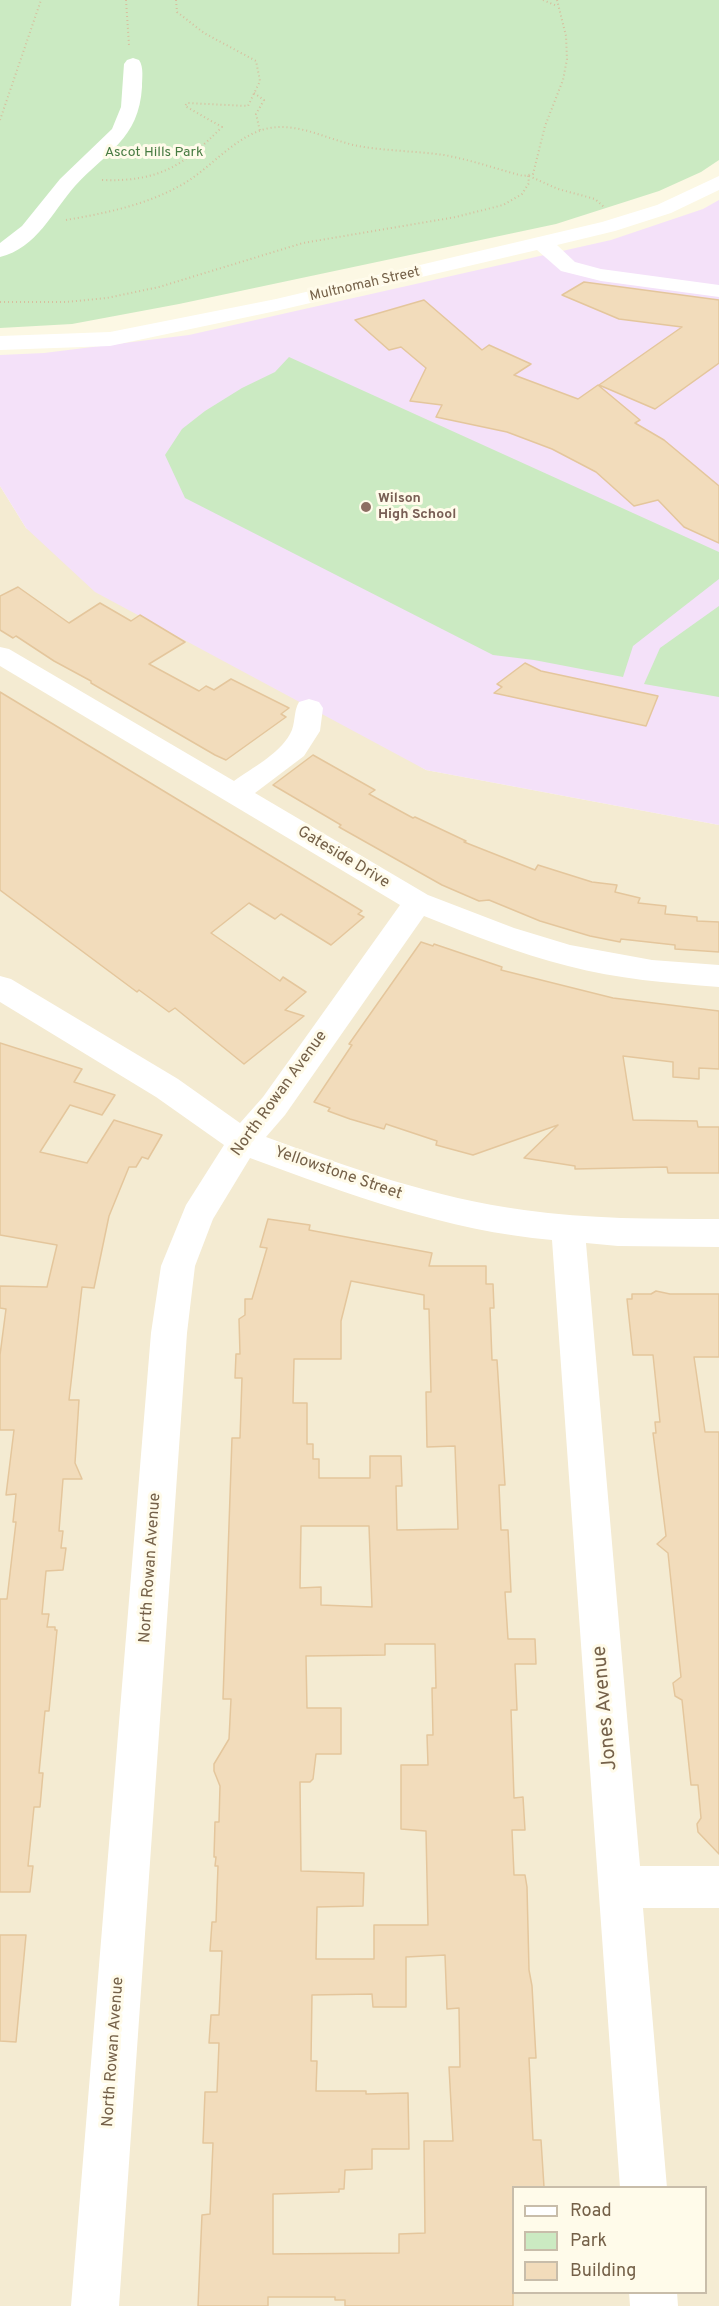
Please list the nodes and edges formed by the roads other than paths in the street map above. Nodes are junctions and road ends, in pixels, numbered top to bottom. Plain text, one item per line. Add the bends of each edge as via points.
1 (133, 64) road end
2 (719, 182) edge
3 (696, 193) junction
4 (719, 204) edge
5 (542, 243) junction
6 (0, 251) edge
7 (719, 291) edge
8 (0, 343) edge
9 (0, 655) edge
10 (309, 708) dead end
11 (236, 794) junction
12 (418, 902) junction
13 (719, 976) edge
14 (0, 987) edge
15 (243, 1142) junction
16 (568, 1229) junction
17 (719, 1233) edge
18 (621, 1887) junction
19 (719, 1887) edge
20 (645, 2186) edge
21 (95, 2306) edge

1 - 6 street via 130,110 120,131 69,181 36,225
2 - 3 street, Multnomah Street
3 - 4 street
3 - 5 street, Multnomah Street via 664,209
5 - 7 street via 568,267 577,270
5 - 8 street, Multnomah Street via 110,339
9 - 11 street, Gateside Drive
10 - 11 street via 306,731 294,750
11 - 12 street, Gateside Drive
12 - 13 street, Gateside Drive via 503,936 570,956 652,971
12 - 15 street, North Rowan Avenue via 274,1106
14 - 15 street, Yellowstone Street via 167,1088
15 - 16 street, Yellowstone Street via 346,1180 438,1207
15 - 21 street, North Rowan Avenue via 198,1215 178,1266 169,1333
16 - 17 street, Yellowstone Street
16 - 18 street, Jones Avenue
18 - 19 street
18 - 20 street, Jones Avenue

